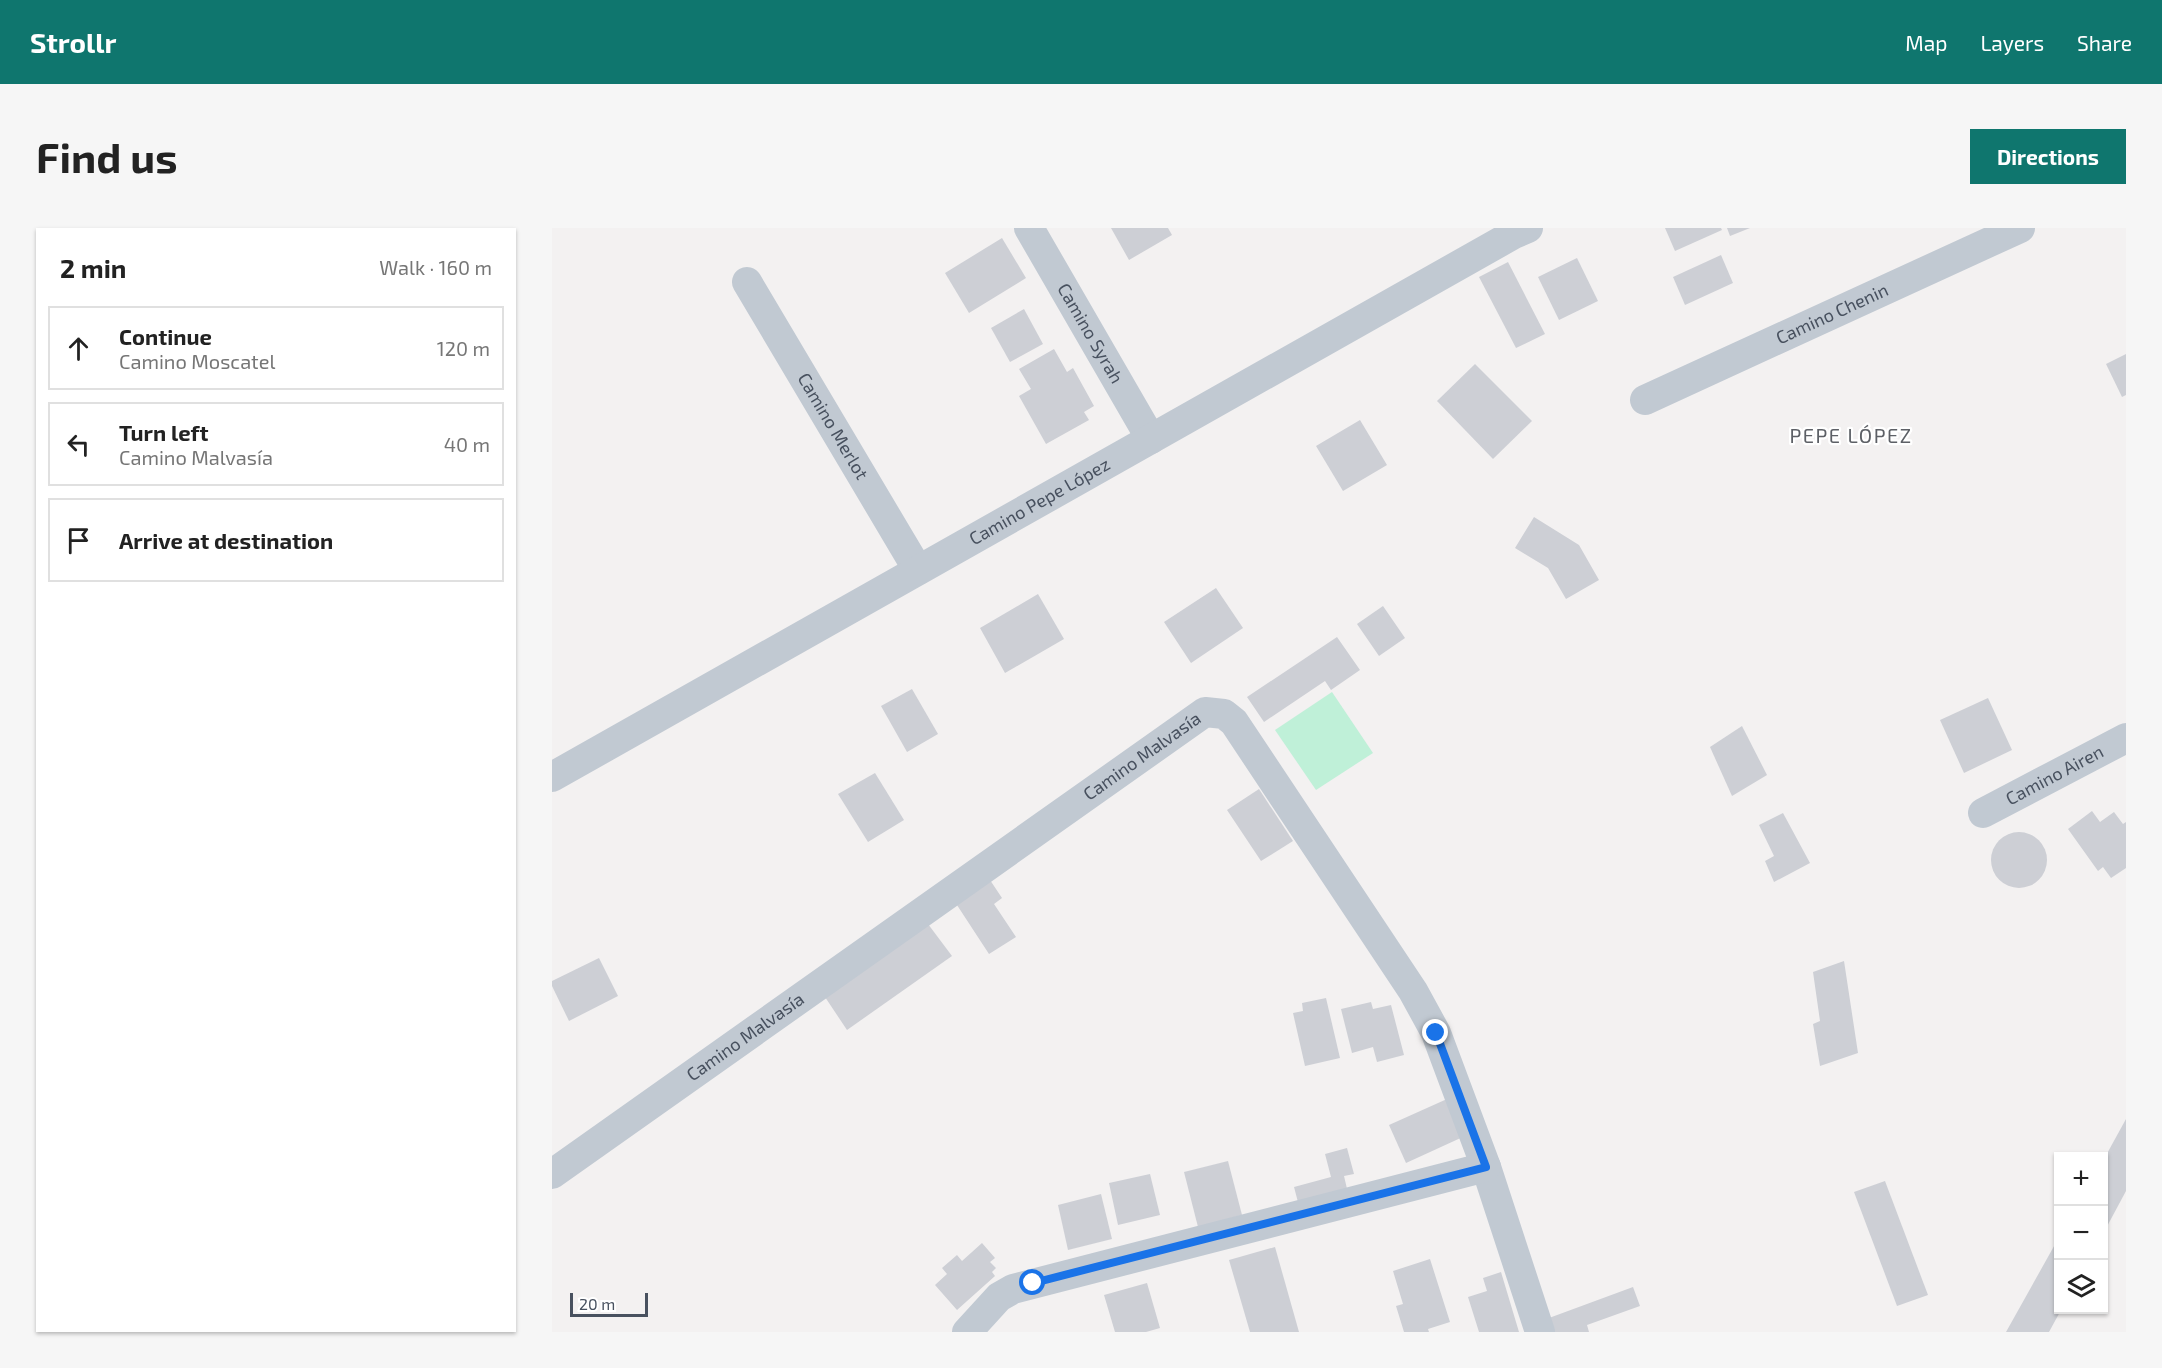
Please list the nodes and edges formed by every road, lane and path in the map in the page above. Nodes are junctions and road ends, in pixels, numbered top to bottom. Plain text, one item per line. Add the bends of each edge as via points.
1 (1029, 228) edge
2 (1528, 228) edge
3 (2020, 228) edge
4 (747, 282) dead end
5 (1645, 400) dead end
6 (1151, 439) junction
7 (918, 570) junction
8 (2126, 738) edge
9 (552, 777) edge
10 (1983, 813) dead end
11 (1486, 1167) junction
12 (552, 1174) edge
13 (967, 1332) edge
14 (1540, 1332) edge

1 - 6 street, Camino Syrah
2 - 6 street, Camino Pepe López
3 - 5 street, Camino Chenin
4 - 7 street, Camino Merlot
6 - 7 street, Camino Pepe López
7 - 9 street, Camino Pepe López
8 - 10 street, Camino Airen
11 - 12 street, Camino Malvasía via 1436,1033 1413,991 1234,723 1224,714 1205,712
11 - 13 street via 1013,1288 999,1297
11 - 14 street, Camino Malvasía

